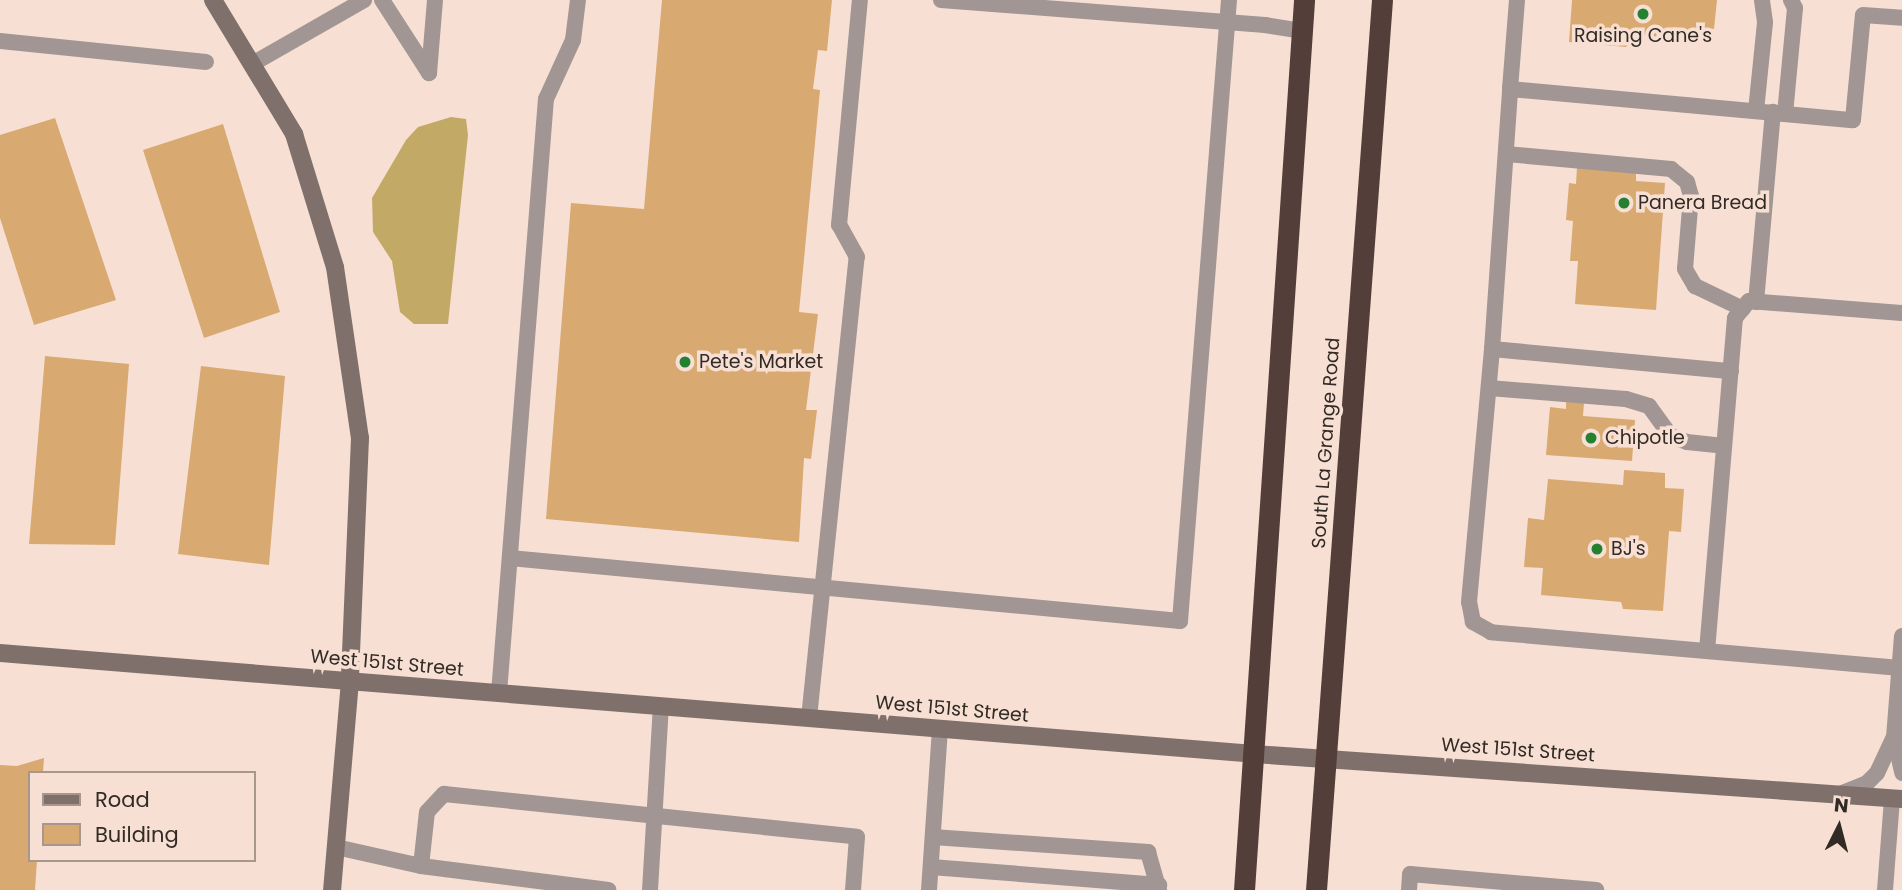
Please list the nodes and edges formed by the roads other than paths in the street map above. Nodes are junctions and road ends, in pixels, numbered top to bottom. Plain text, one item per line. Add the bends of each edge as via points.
1 (213, 0) edge
2 (364, 0) edge
3 (382, 0) edge
4 (435, 0) edge
5 (578, 0) edge
6 (860, 0) edge
7 (941, 0) edge
8 (1228, 0) edge
9 (1304, 0) edge
10 (1382, 0) edge
11 (1517, 0) edge
12 (1762, 0) edge
13 (1791, 0) edge
14 (1147, 8) edge
15 (1902, 18) edge
16 (1227, 22) junction
17 (1302, 31) junction
18 (0, 41) edge
19 (206, 62) dead end
20 (252, 64) junction
21 (1510, 89) junction
22 (1771, 112) junction
23 (1506, 154) junction
24 (1749, 305) junction
25 (1902, 313) edge
26 (1492, 349) junction
27 (1731, 371) junction
28 (1489, 388) junction
29 (1724, 446) junction
30 (510, 558) junction
31 (822, 588) junction
32 (1902, 636) edge
33 (1707, 651) junction
34 (0, 653) edge
35 (1900, 668) junction
36 (350, 681) junction
37 (499, 693) junction
38 (661, 706) junction
39 (809, 718) junction
40 (940, 729) junction
41 (1894, 737) junction
42 (1254, 754) junction
43 (1326, 758) junction
44 (1902, 773) edge
45 (1840, 793) junction
46 (1897, 798) edge
47 (654, 817) junction
48 (933, 837) junction
49 (336, 847) junction
50 (421, 866) junction
51 (931, 867) junction
52 (1159, 887) edge
53 (332, 890) edge
54 (608, 890) edge
55 (650, 890) edge
56 (853, 890) edge
57 (929, 890) edge
58 (1244, 890) edge
59 (1316, 890) edge
60 (1409, 890) edge
61 (1596, 890) edge
62 (1885, 890) edge

1 - 20 street
2 - 20 lane
3 - 4 lane via 429,73
5 - 30 lane via 573,40 546,99
6 - 31 lane via 839,225 857,257
7 - 14 lane
8 - 16 lane
9 - 17 highway
10 - 43 highway, South La Grange Road
11 - 21 lane
12 - 22 lane
13 - 22 lane via 1795,8
14 - 16 lane
15 - 22 lane via 1863,15 1853,120
16 - 17 lane
16 - 31 lane via 1180,621
17 - 42 highway
18 - 19 lane
20 - 36 street via 295,134 335,267 360,438
21 - 22 lane
21 - 23 lane
22 - 24 lane
23 - 24 lane via 1671,169 1686,182 1691,196 1685,270 1695,286
23 - 26 lane
24 - 25 lane
24 - 27 lane via 1735,318
26 - 27 lane
26 - 28 lane
27 - 29 lane
28 - 29 lane via 1626,399 1649,406 1671,436
28 - 33 lane via 1469,602 1474,622 1491,632
29 - 33 lane
30 - 31 lane
30 - 37 lane
31 - 39 lane
32 - 35 lane
33 - 35 lane
34 - 36 street, West 151st Street
35 - 41 lane
36 - 37 street, West 151st Street
36 - 49 street
37 - 38 street, West 151st Street
38 - 39 street, West 151st Street
38 - 47 lane
39 - 40 street, West 151st Street
40 - 42 street, West 151st Street
40 - 48 lane
41 - 44 lane
41 - 45 lane via 1877,773 1867,783
42 - 43 street, West 151st Street
42 - 58 highway
43 - 45 street, West 151st Street
43 - 59 highway, South La Grange Road
45 - 46 street, West 151st Street
46 - 62 lane
47 - 50 lane via 444,794 427,812
47 - 55 lane
47 - 56 lane via 857,836
48 - 51 lane
48 - 52 lane via 1148,852
49 - 50 lane
49 - 53 street
50 - 54 lane
51 - 52 lane
51 - 57 lane
60 - 61 lane via 1410,874

